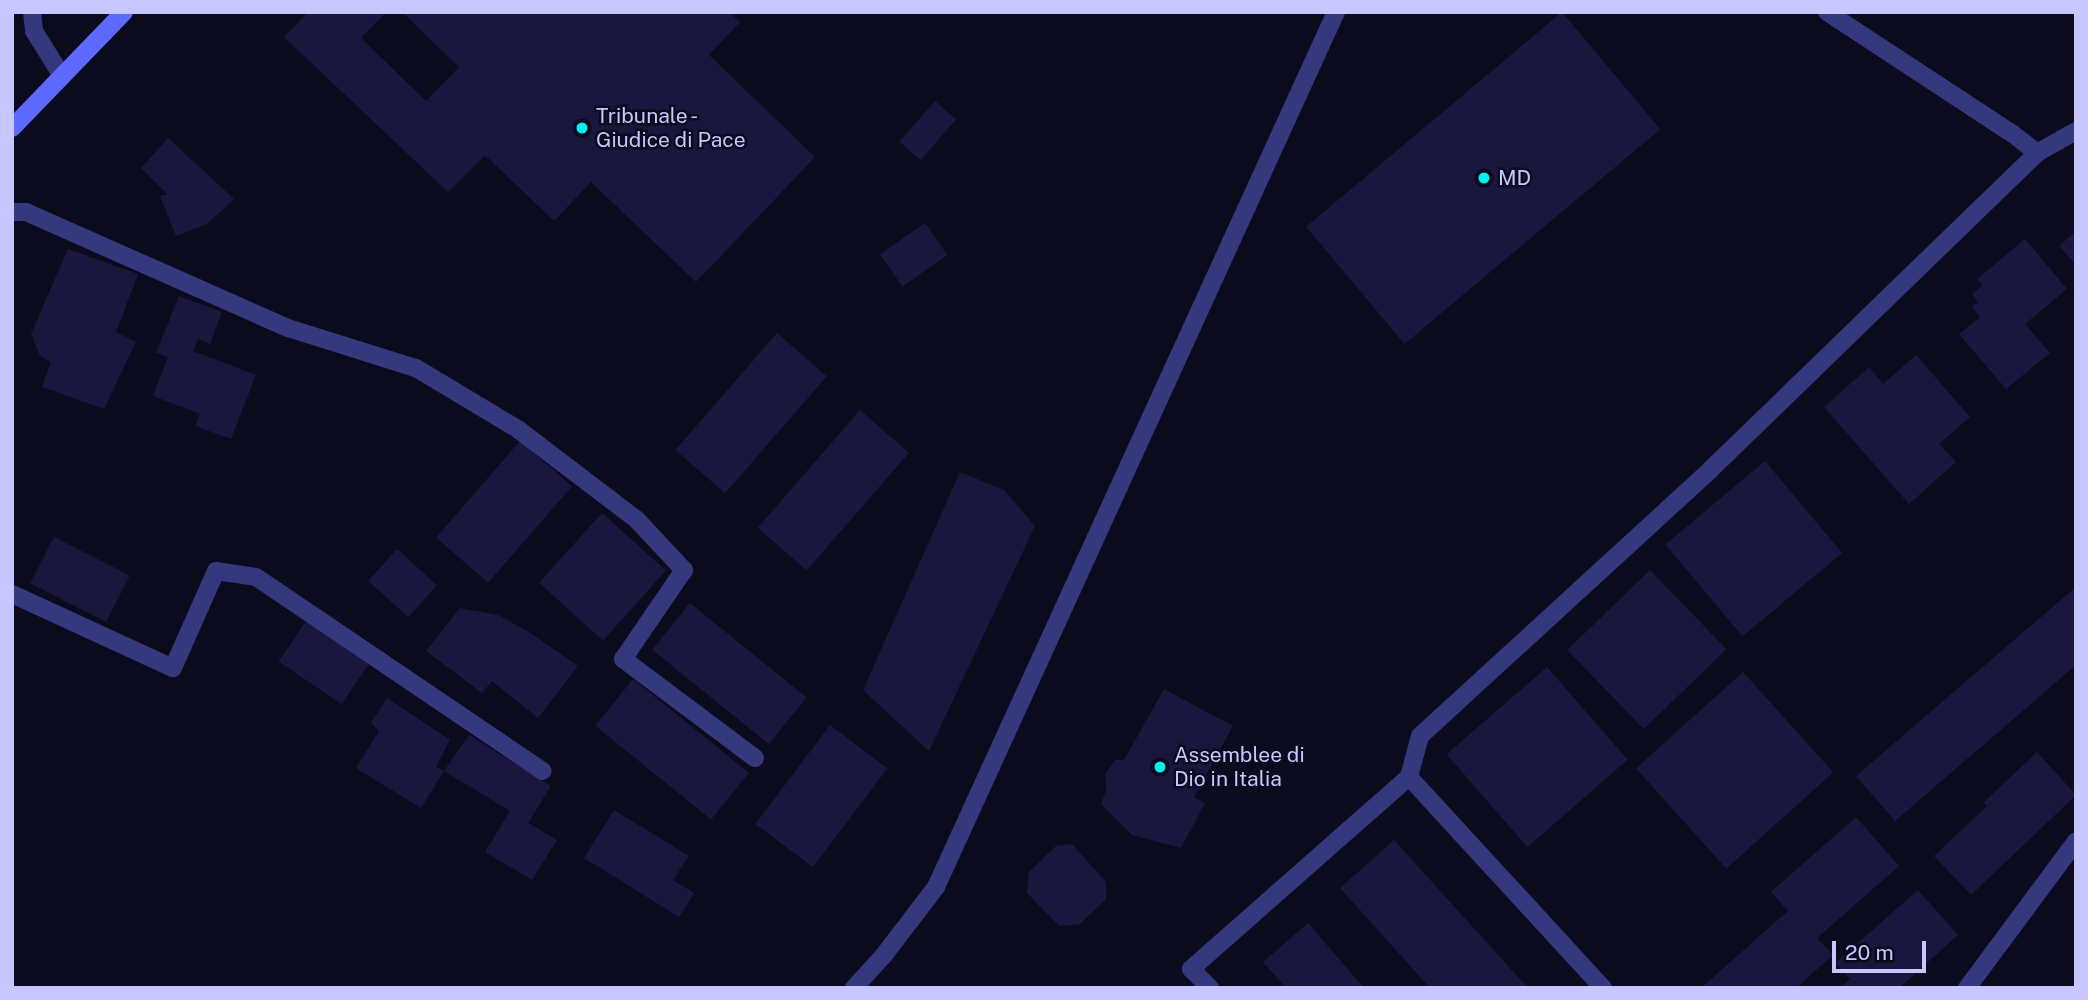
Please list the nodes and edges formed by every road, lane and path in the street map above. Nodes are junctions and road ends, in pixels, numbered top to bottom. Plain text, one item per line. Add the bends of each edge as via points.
1 (32, 12) edge
2 (124, 12) edge
3 (1336, 12) edge
4 (1827, 12) edge
5 (62, 76) junction
6 (12, 128) edge
7 (2076, 131) edge
8 (2037, 153) junction
9 (12, 212) edge
10 (12, 594) edge
11 (755, 758) dead end
12 (542, 771) dead end
13 (1409, 777) junction
14 (2076, 841) edge
15 (853, 988) edge
16 (1210, 988) edge
17 (1602, 988) edge
18 (1967, 988) edge

1 - 5 street via 34,31
2 - 5 main road
3 - 15 street via 936,887 884,956
4 - 8 street
5 - 6 main road
7 - 8 street
8 - 13 street via 1710,470 1420,736
9 - 11 street via 39,218 288,328 416,368 519,430 637,520 684,570 623,659
10 - 12 street via 173,668 216,572 256,577
13 - 16 street via 1191,968
13 - 17 street
14 - 18 street

